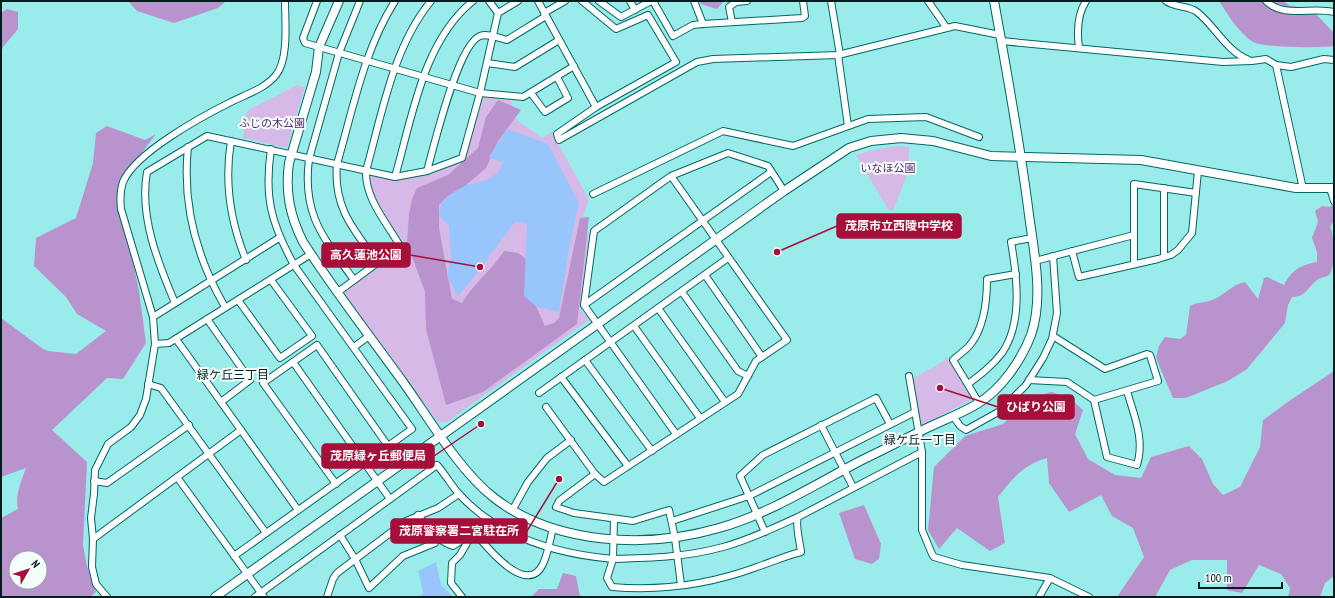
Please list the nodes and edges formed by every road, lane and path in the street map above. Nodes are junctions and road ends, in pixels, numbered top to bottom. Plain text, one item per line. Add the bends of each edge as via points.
1 (285, 1) edge
2 (317, 1) edge
3 (339, 1) edge
4 (360, 1) edge
5 (395, 1) edge
6 (431, 1) edge
7 (473, 1) edge
8 (489, 1) edge
9 (518, 1) edge
10 (538, 1) edge
11 (565, 1) edge
12 (582, 1) edge
13 (599, 1) edge
14 (630, 1) edge
15 (652, 1) edge
16 (694, 1) edge
17 (747, 1) edge
18 (803, 1) edge
19 (831, 1) edge
20 (928, 1) edge
21 (994, 1) edge
22 (1086, 1) edge
23 (1166, 1) edge
24 (1266, 1) edge
25 (635, 10) junction
26 (1334, 12) edge
27 (498, 13) junction
28 (545, 14) junction
29 (732, 22) junction
30 (703, 24) junction
31 (946, 27) junction
32 (492, 36) junction
33 (1001, 38) junction
34 (559, 40) junction
35 (319, 47) junction
36 (1079, 48) junction
37 (339, 52) junction
38 (839, 55) junction
39 (367, 60) junction
40 (1334, 60) edge
41 (1252, 61) junction
42 (487, 63) junction
43 (1276, 65) junction
44 (574, 66) junction
45 (395, 69) junction
46 (424, 77) junction
47 (557, 77) junction
48 (452, 85) junction
49 (480, 93) junction
50 (531, 93) junction
51 (596, 107) junction
52 (848, 126) junction
53 (979, 137) dead end
54 (232, 142) junction
55 (188, 147) junction
56 (271, 150) junction
57 (290, 154) junction
58 (1022, 158) junction
59 (309, 159) junction
60 (337, 164) junction
61 (366, 171) junction
62 (427, 171) junction
63 (1198, 171) junction
64 (772, 172) junction
65 (670, 176) junction
66 (396, 177) junction
67 (1164, 188) junction
68 (1303, 188) junction
69 (1332, 188) edge
70 (784, 191) junction
71 (1196, 193) junction
72 (593, 194) dead end
73 (1334, 201) edge
74 (703, 221) junction
75 (1134, 235) junction
76 (280, 238) junction
77 (1032, 238) junction
78 (715, 239) junction
79 (1072, 251) junction
80 (311, 254) junction
81 (1053, 256) junction
82 (1164, 257) junction
83 (728, 258) junction
84 (246, 260) junction
85 (1035, 261) junction
86 (378, 263) junction
87 (1134, 264) junction
88 (294, 265) junction
89 (1016, 274) junction
90 (705, 275) junction
91 (272, 280) junction
92 (354, 280) junction
93 (210, 281) junction
94 (338, 292) junction
95 (682, 292) junction
96 (238, 300) junction
97 (175, 303) junction
98 (584, 305) junction
99 (225, 307) junction
100 (658, 308) junction
101 (153, 317) junction
102 (207, 319) junction
103 (597, 323) junction
104 (634, 326) junction
105 (369, 336) junction
106 (1053, 336) junction
107 (176, 339) junction
108 (610, 341) junction
109 (155, 344) junction
110 (354, 347) junction
111 (762, 357) junction
112 (585, 360) junction
113 (293, 362) junction
114 (748, 376) junction
115 (909, 376) dead end
116 (561, 377) junction
117 (1029, 380) junction
118 (148, 384) junction
119 (968, 384) junction
120 (1127, 390) junction
121 (539, 393) dead end
122 (1094, 400) junction
123 (221, 402) junction
124 (725, 402) junction
125 (979, 403) junction
126 (546, 407) dead end
127 (916, 412) junction
128 (953, 416) junction
129 (700, 418) junction
130 (890, 424) junction
131 (188, 425) junction
132 (821, 425) junction
133 (241, 430) junction
134 (918, 432) junction
135 (676, 434) junction
136 (441, 435) junction
137 (571, 440) junction
138 (388, 446) junction
139 (652, 451) junction
140 (835, 452) junction
141 (922, 452) junction
142 (210, 453) junction
143 (365, 463) junction
144 (628, 466) junction
145 (844, 470) junction
146 (595, 474) junction
147 (177, 477) junction
148 (94, 481) junction
149 (377, 481) junction
150 (336, 484) junction
151 (853, 487) junction
152 (459, 494) junction
153 (749, 496) junction
154 (390, 499) junction
155 (513, 509) junction
156 (298, 510) junction
157 (418, 515) junction
158 (757, 515) junction
159 (798, 517) junction
160 (489, 520) junction
161 (614, 520) junction
162 (672, 521) junction
163 (553, 528) junction
164 (764, 532) junction
165 (266, 533) junction
166 (340, 535) junction
167 (473, 535) junction
168 (436, 537) junction
169 (675, 538) junction
170 (93, 539) junction
171 (612, 539) junction
172 (548, 547) junction
173 (234, 556) junction
174 (676, 556) junction
175 (355, 559) junction
176 (613, 559) junction
177 (247, 575) junction
178 (1050, 578) junction
179 (681, 585) junction
180 (260, 596) edge
181 (107, 597) edge
182 (215, 597) edge
183 (327, 597) edge
184 (462, 597) edge
185 (1039, 597) edge
186 (1088, 597) edge

1 - 101 street via 283,62 276,76 196,121 151,150 135,165 124,182 120,200 123,221
2 - 35 street via 303,38 305,43
3 - 35 street
4 - 37 street
5 - 39 street via 379,28
6 - 45 street via 408,35
7 - 46 street via 453,20 440,40
8 - 27 street
9 - 27 street
10 - 28 street
11 - 28 street
12 - 51 street via 616,29 648,15 676,62
13 - 25 street via 621,17
14 - 25 street
15 - 25 street
15 - 30 street via 673,36 693,25
16 - 30 street
17 - 29 street via 736,2 729,7
18 - 29 street via 805,16 802,18
19 - 38 street
20 - 31 street
21 - 33 street
22 - 36 street via 1077,31
23 - 41 street via 1196,11 1238,54
24 - 26 street via 1287,11
27 - 32 street
28 - 32 street via 507,40
28 - 34 street
29 - 30 street
31 - 33 street via 974,28
31 - 38 street
32 - 42 street
32 - 48 street via 481,35 475,38 462,57
33 - 36 street
33 - 58 street
34 - 42 street via 515,67
34 - 44 street
35 - 37 street
35 - 57 street via 316,72
36 - 41 street via 1223,62
37 - 39 street
37 - 59 street
38 - 51 street via 713,59 697,62 559,140 557,134
38 - 52 street
39 - 45 street
39 - 60 street
40 - 43 street via 1324,59 1291,67
41 - 43 street via 1266,59
42 - 49 street
43 - 68 street
44 - 47 street
44 - 51 street
45 - 46 street
45 - 61 street
46 - 48 street
46 - 66 street
47 - 50 street
47 - 50 street via 568,98 563,102 545,112
48 - 49 street
48 - 62 street
49 - 50 street via 523,97
49 - 62 street via 462,158
52 - 53 street via 868,119 926,117
52 - 72 street via 793,146 723,131
54 - 55 street via 207,136
54 - 56 street
54 - 84 street via 227,168 229,199 233,225
55 - 93 street via 186,182 189,212
55 - 97 street via 147,172 145,185 155,248
56 - 57 street
56 - 76 street via 268,172 269,201
57 - 59 street
57 - 80 street via 287,174 290,208 296,228
58 - 63 street via 1141,160
58 - 70 street via 991,156 919,139 878,140 841,152
58 - 77 street
59 - 60 street
59 - 92 street via 308,192 314,219
60 - 61 street
60 - 86 street via 337,190 343,212
61 - 66 street
61 - 86 street via 371,198 400,246
62 - 66 street
63 - 68 street
63 - 71 street
64 - 65 street via 768,166 728,154
64 - 70 street
64 - 74 street
65 - 74 street
65 - 98 street via 594,231
67 - 71 street
67 - 75 street via 1134,184
67 - 82 street
68 - 69 street
69 - 73 street
70 - 78 street
71 - 82 street via 1192,233 1178,250
74 - 78 street
74 - 98 street
75 - 79 street
75 - 87 street
76 - 84 street
76 - 88 street
77 - 85 street
77 - 89 street via 1011,242
78 - 83 street
78 - 103 street
79 - 81 street
79 - 87 street via 1079,277
80 - 88 street
80 - 94 street
81 - 85 street
81 - 106 street via 1057,313
82 - 87 street
83 - 90 street
83 - 111 street via 787,340
84 - 93 street
85 - 125 street via 1036,303 1031,334 1014,368
86 - 92 street
88 - 91 street
88 - 110 street
89 - 119 street via 1018,285 1015,317 1002,352 989,368
89 - 119 street via 987,279 987,297 979,328 970,345 953,360
90 - 95 street
90 - 111 street
91 - 96 street
91 - 96 street via 312,336 280,358
92 - 94 street
93 - 97 street
93 - 99 street
94 - 105 street
95 - 100 street
95 - 114 street via 738,371
96 - 99 street
97 - 101 street
98 - 103 street
99 - 102 street
100 - 104 street
100 - 124 street
101 - 109 street
102 - 107 street
102 - 123 street via 250,380
103 - 108 street
103 - 136 street
104 - 108 street
104 - 129 street
105 - 110 street
105 - 136 street
106 - 117 street
106 - 120 street via 1105,368 1150,355 1158,381
107 - 109 street via 169,343
107 - 123 street
108 - 112 street
108 - 135 street
109 - 118 street
110 - 138 street via 412,429
111 - 114 street via 756,361
112 - 116 street
112 - 139 street
113 - 138 street via 317,345
113 - 143 street
113 - 150 street via 263,383
114 - 124 street via 738,394
115 - 127 street
116 - 121 street
116 - 144 street
117 - 122 street via 1067,382
117 - 128 street via 1000,411 966,430
118 - 131 street via 161,388
118 - 148 street via 140,415 131,427 108,444 95,470
119 - 125 street
120 - 122 street
120 - 122 street via 1139,435 1141,450 1137,464 1107,457
123 - 133 street
124 - 129 street
125 - 128 street
126 - 137 street
127 - 130 street
127 - 134 street
128 - 134 street
129 - 135 street
130 - 132 street via 876,398
130 - 140 street
131 - 142 street
131 - 148 street via 107,483
132 - 140 street
132 - 153 street via 763,455 740,476
133 - 142 street
133 - 156 street
134 - 141 street
134 - 145 street
135 - 139 street
136 - 149 street
136 - 155 street via 455,457 474,478 493,497
137 - 146 street
137 - 155 street via 547,458 528,482
138 - 143 street
139 - 144 street
140 - 145 street
140 - 153 street
141 - 151 street
141 - 178 street via 922,530 932,554 962,565
142 - 147 street
142 - 165 street
143 - 149 street
143 - 150 street
144 - 146 street via 604,482
145 - 151 street
145 - 158 street
146 - 161 street via 559,501 556,507
147 - 170 street
147 - 173 street
148 - 170 street via 91,518
149 - 154 street
149 - 177 street
150 - 156 street
151 - 159 street
152 - 154 street via 437,465
152 - 157 street via 438,508
152 - 160 street
153 - 158 street
153 - 162 street
154 - 166 street
155 - 163 street
156 - 165 street
157 - 168 street
157 - 175 street via 393,529
158 - 164 street
158 - 169 street via 720,528
159 - 164 street
159 - 179 street via 796,522 801,552 756,568
160 - 167 street
160 - 172 street via 519,536
161 - 162 street via 633,521 670,510
161 - 171 street
162 - 169 street
163 - 171 street
163 - 172 street
164 - 174 street via 724,547
165 - 173 street
166 - 175 street
166 - 180 street
167 - 168 street via 453,546
167 - 172 street via 505,566 523,575 530,575 543,565
167 - 184 street via 452,563 451,583
168 - 175 street via 435,544 403,556 369,588
169 - 171 street
169 - 174 street
170 - 181 street via 92,567 96,584
171 - 176 street
172 - 176 street
173 - 177 street
174 - 176 street
174 - 179 street
175 - 183 street via 337,573
176 - 179 street via 607,578 612,587 663,588
177 - 180 street
177 - 182 street
178 - 185 street
178 - 186 street

